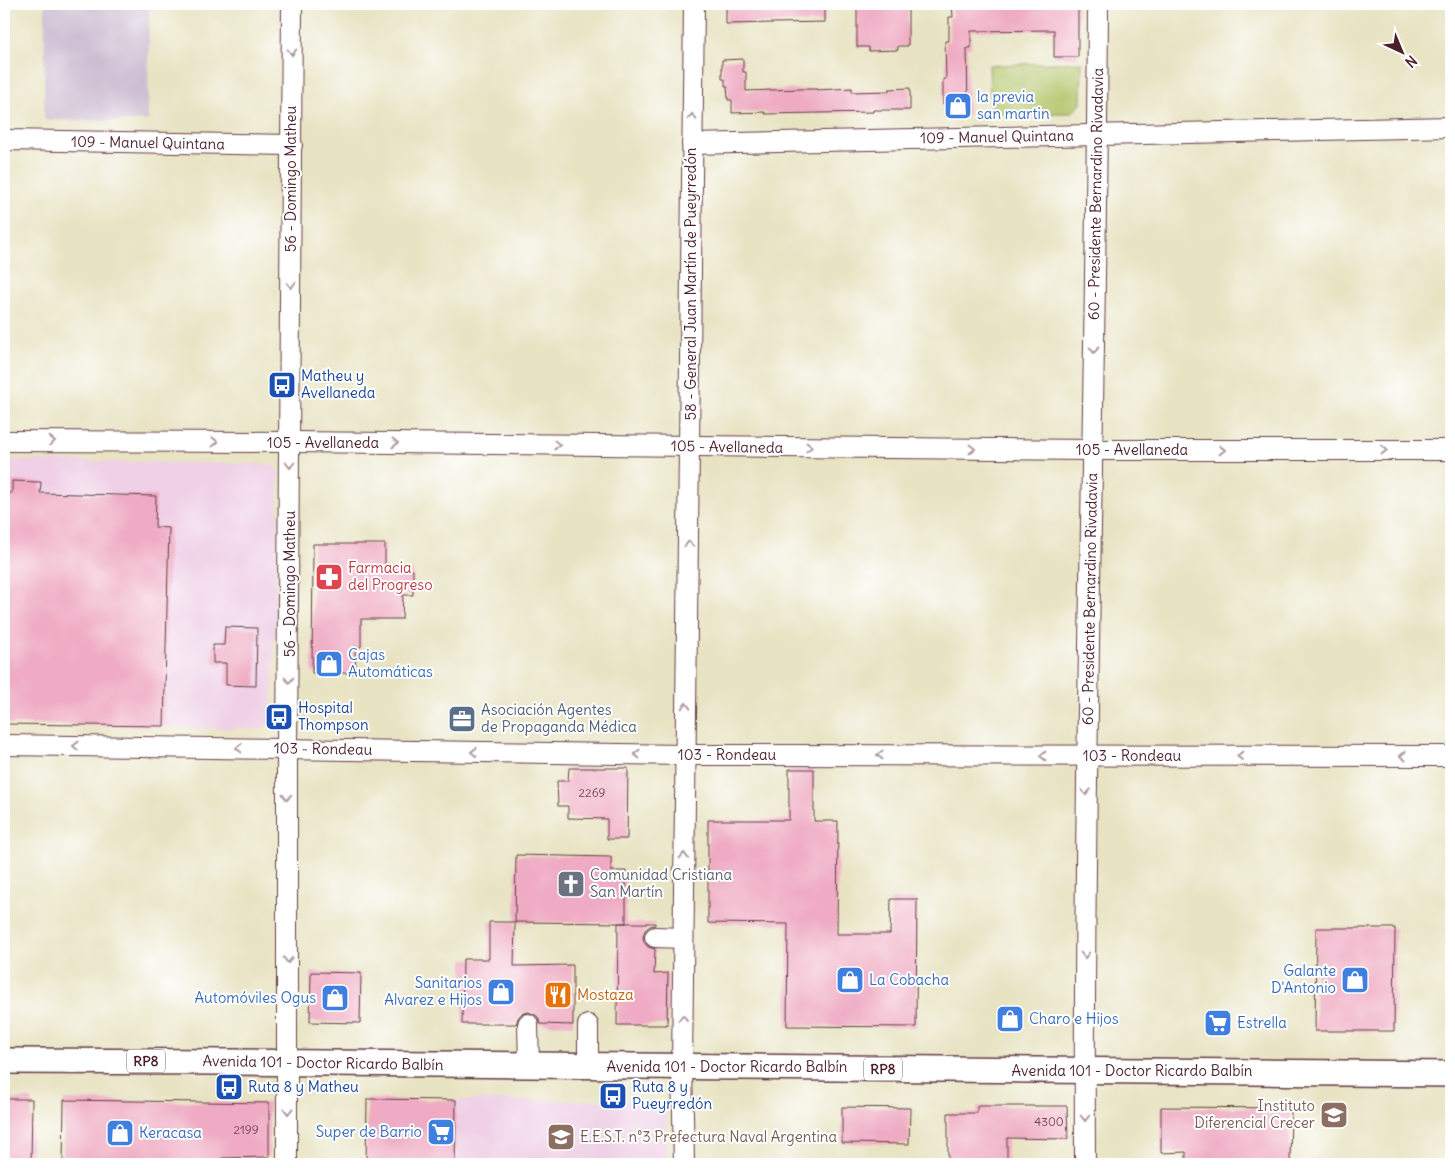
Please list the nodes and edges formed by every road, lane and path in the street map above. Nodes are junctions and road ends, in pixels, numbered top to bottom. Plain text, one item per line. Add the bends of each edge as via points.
1 (292, 4) edge
2 (694, 4) edge
3 (1098, 4) edge
4 (1451, 127) edge
5 (1097, 134) junction
6 (4, 140) edge
7 (692, 144) junction
8 (292, 146) junction
9 (4, 441) edge
10 (291, 442) junction
11 (690, 446) junction
12 (1093, 450) junction
13 (1451, 450) edge
14 (4, 745) edge
15 (287, 748) junction
16 (685, 755) junction
17 (1087, 756) junction
18 (1451, 756) edge
19 (655, 937) dead end
20 (683, 938) junction
21 (528, 1024) dead end
22 (588, 1025) dead end
23 (4, 1061) edge
24 (288, 1063) junction
25 (529, 1065) junction
26 (588, 1066) junction
27 (682, 1067) junction
28 (1084, 1071) junction
29 (1451, 1074) edge
30 (287, 1164) edge
31 (684, 1164) edge
32 (1085, 1164) edge

1 -> 8 street, 56 - Domingo Matheu
7 -> 2 street, 58 - General Juan Martín de Pueyrredón
3 - 5 street, 60 - Presidente Bernardino Rivadavia
4 - 5 street, 109 - Manuel Quintana
5 - 7 street, 109 - Manuel Quintana
5 -> 12 street, 60 - Presidente Bernardino Rivadavia
6 - 8 street, 109 - Manuel Quintana
7 - 11 street, 58 - General Juan Martín de Pueyrredón
8 -> 10 street, 56 - Domingo Matheu
9 -> 10 street, 105 - Avellaneda
10 -> 11 street, 105 - Avellaneda
10 -> 15 street, 56 - Domingo Matheu
11 -> 12 street, 105 - Avellaneda
16 -> 11 street, 58 - General Juan Martín de Pueyrredón
12 -> 13 street, 105 - Avellaneda
12 - 17 street, 60 - Presidente Bernardino Rivadavia
15 -> 14 street, 103 - Rondeau
16 -> 15 street, 103 - Rondeau
15 -> 24 street, 56 - Domingo Matheu
17 -> 16 street, 103 - Rondeau
20 -> 16 street, 58 - General Juan Martín de Pueyrredón
18 -> 17 street, 103 - Rondeau
17 -> 28 street, 60 - Presidente Bernardino Rivadavia
19 - 20 street
27 -> 20 street, 58 - General Juan Martín de Pueyrredón
21 - 25 street
22 - 26 street
23 - 24 main road, Avenida 101 - Doctor Ricardo Balbín / RP8
24 - 25 main road, Avenida 101 - Doctor Ricardo Balbín / RP8
24 -> 30 street, 56 - Domingo Matheu
25 - 26 main road, Avenida 101 - Doctor Ricardo Balbín / RP8
26 - 27 main road, Avenida 101 - Doctor Ricardo Balbín / RP8
27 - 28 main road, Avenida 101 - Doctor Ricardo Balbín / RP8
27 - 31 street, 58 - General Juan Martín de Pueyrredón
28 - 29 main road, Avenida 101 - Doctor Ricardo Balbín / RP8
28 -> 32 street, 60 - Presidente Bernardino Rivadavia

